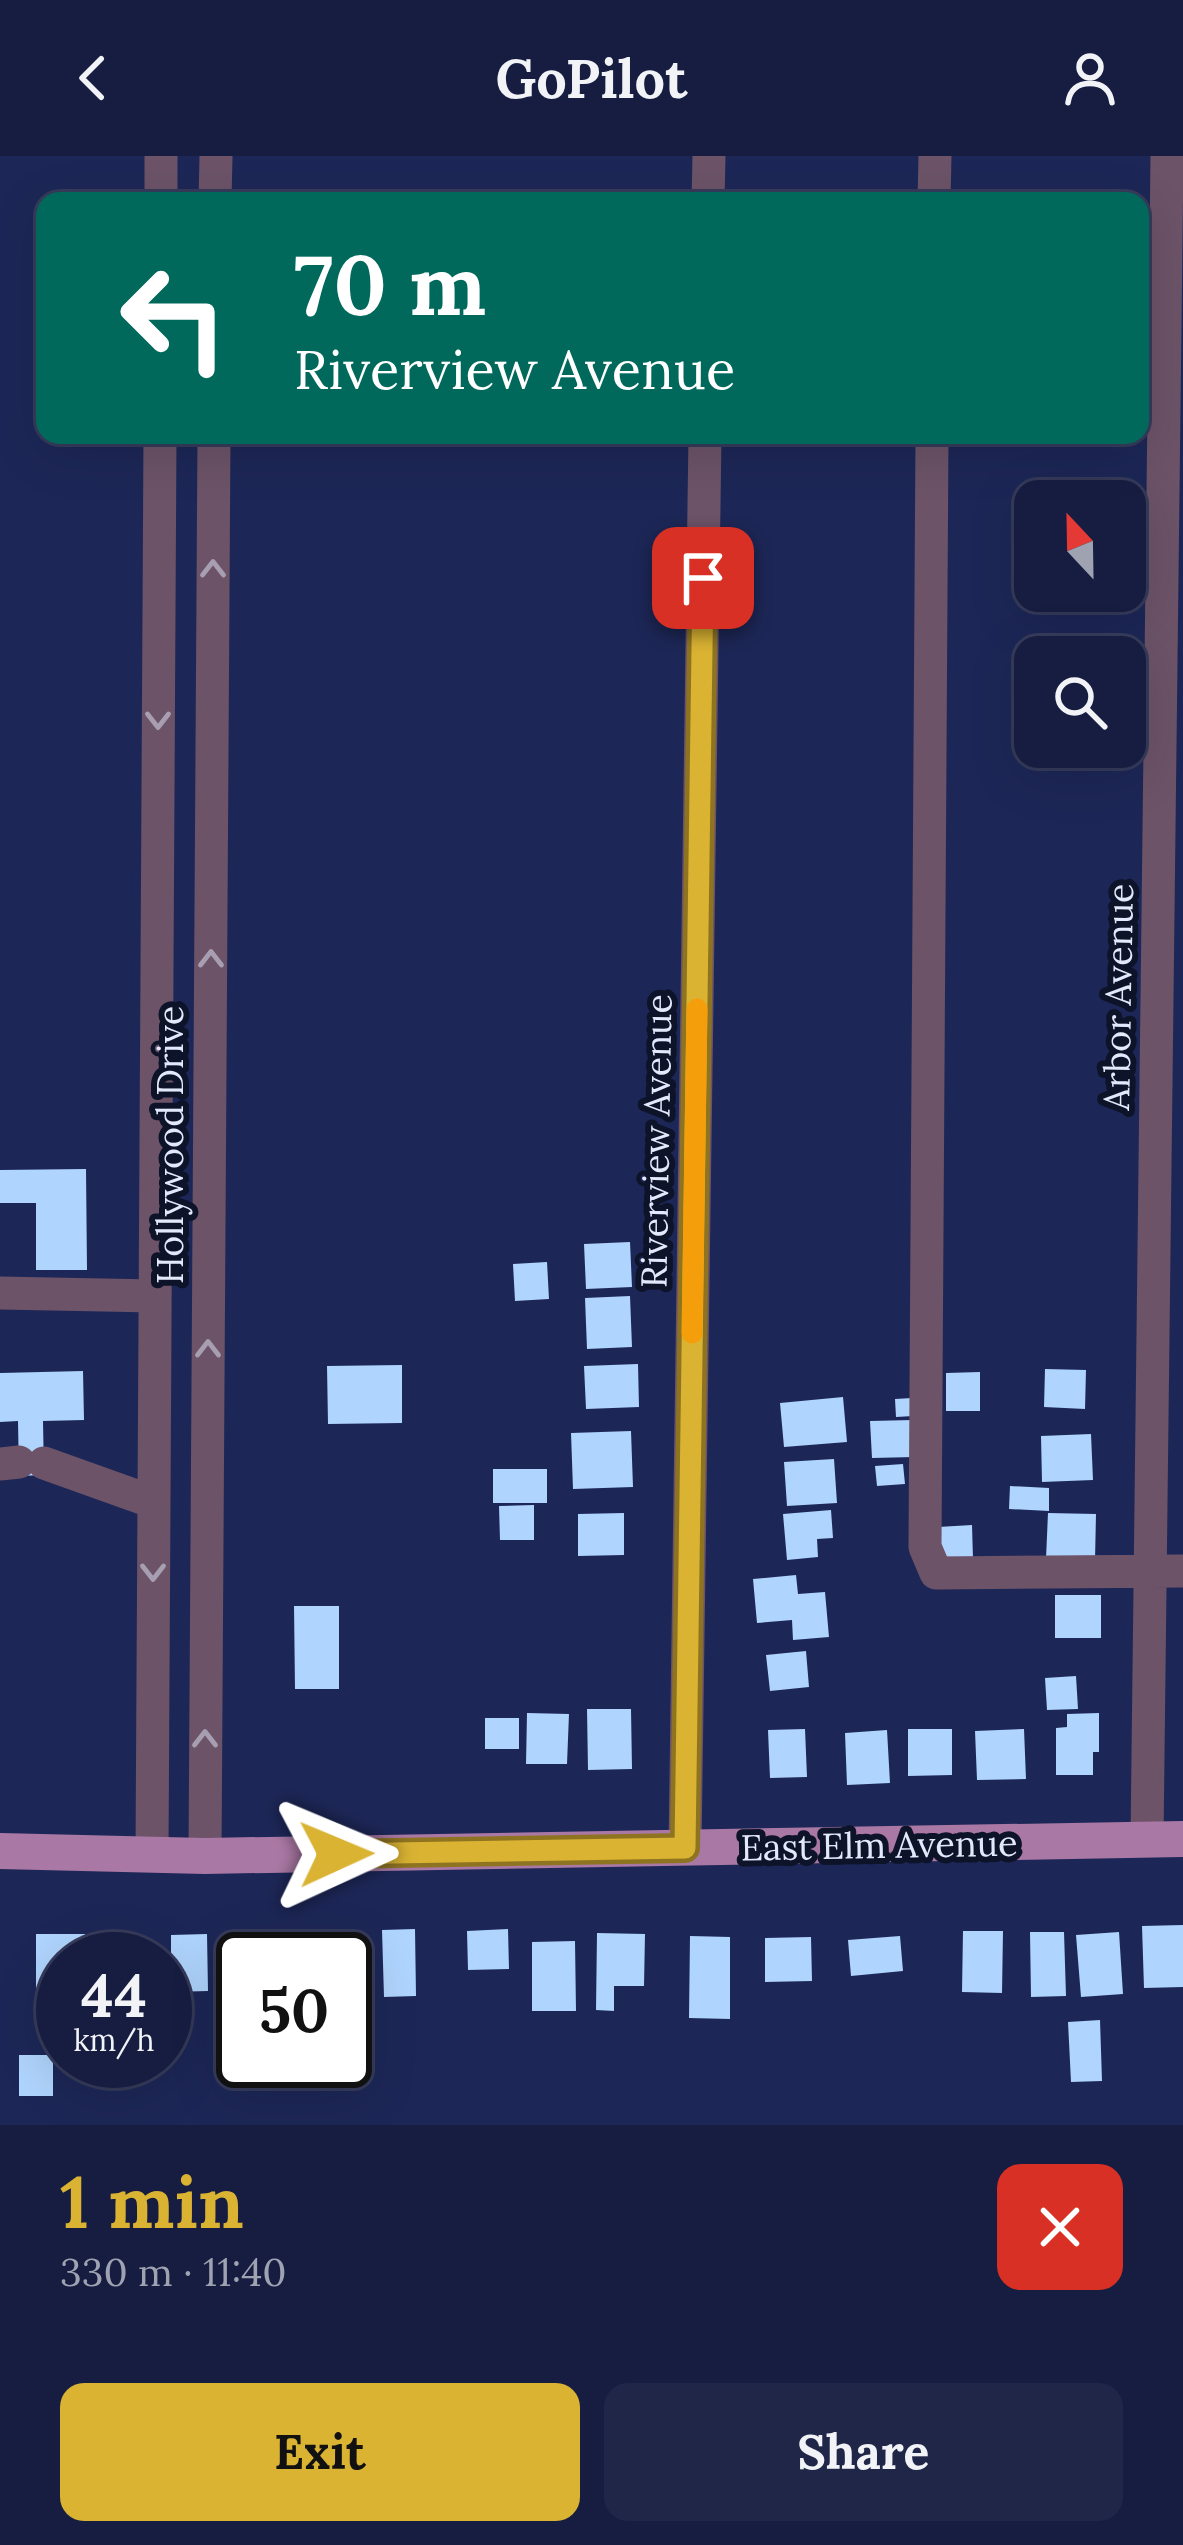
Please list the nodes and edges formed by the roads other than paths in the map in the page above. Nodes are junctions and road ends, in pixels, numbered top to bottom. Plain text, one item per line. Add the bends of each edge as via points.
1 (161, 156) edge
2 (216, 156) edge
3 (709, 156) edge
4 (935, 156) edge
5 (1167, 156) edge
6 (161, 192) edge
7 (215, 192) edge
8 (708, 192) edge
9 (934, 192) edge
10 (160, 444) edge
11 (214, 444) edge
12 (705, 444) edge
13 (932, 444) edge
14 (0, 1293) edge
15 (155, 1296) junction
16 (21, 1463) edge
17 (153, 1502) junction
18 (1167, 1571) edge
19 (1165, 1839) edge
20 (685, 1848) junction
21 (0, 1851) edge
22 (152, 1855) junction
23 (205, 1856) junction

1 - 6 street
2 - 7 street
3 - 8 street
4 - 9 street
5 - 18 street, Arbor Avenue
10 -> 15 street, Hollywood Drive
23 -> 11 street, Hollywood Drive
12 - 20 street, Riverview Avenue
13 - 18 street via 926,1547 936,1573
14 - 15 street
15 - 17 street, Hollywood Drive
16 - 17 street
17 -> 22 street, Hollywood Drive
18 - 19 street, Arbor Avenue
19 - 20 main road, East Elm Avenue
20 - 23 main road, East Elm Avenue
21 - 22 main road, East Elm Avenue
22 - 23 main road, East Elm Avenue

